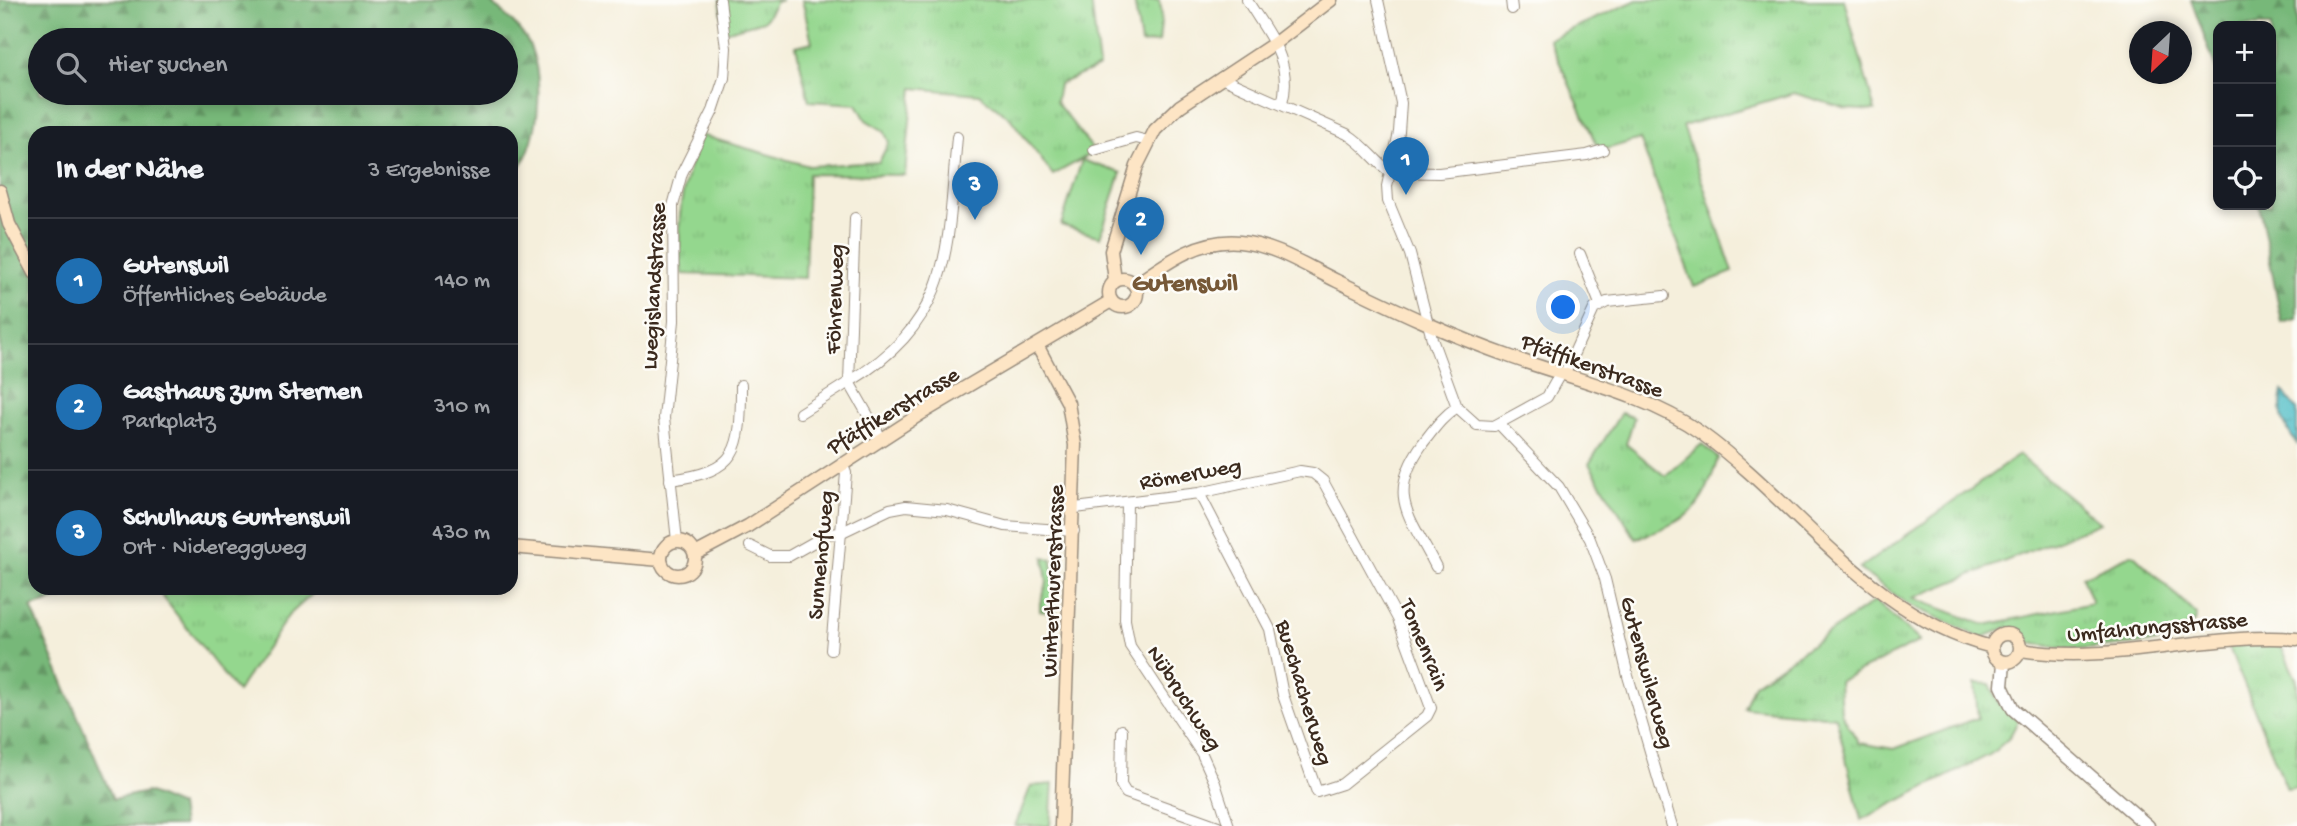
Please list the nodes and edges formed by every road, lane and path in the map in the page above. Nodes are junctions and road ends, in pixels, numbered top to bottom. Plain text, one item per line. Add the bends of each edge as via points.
1 (720, 0) edge
2 (1248, 0) edge
3 (1331, 0) edge
4 (1378, 0) edge
5 (1275, 46) junction
6 (1222, 78) junction
7 (1282, 104) junction
8 (957, 137) dead end
9 (1148, 141) junction
10 (1094, 150) dead end
11 (1604, 150) dead end
12 (1390, 172) junction
13 (0, 191) edge
14 (855, 218) dead end
15 (1580, 254) dead end
16 (28, 260) edge
17 (1115, 281) junction
18 (1135, 285) junction
19 (1664, 296) dead end
20 (1111, 301) junction
21 (1600, 304) junction
22 (1429, 326) junction
23 (1038, 347) junction
24 (1562, 375) junction
25 (849, 382) junction
26 (741, 385) dead end
27 (1457, 407) junction
28 (800, 412) dead end
29 (1499, 424) junction
30 (881, 438) junction
31 (842, 463) junction
32 (1310, 472) joint
33 (670, 480) junction
34 (1199, 493) junction
35 (1127, 503) junction
36 (1075, 508) junction
37 (1074, 531) junction
38 (840, 533) junction
39 (677, 541) junction
40 (750, 546) dead end
41 (518, 548) edge
42 (695, 554) junction
43 (661, 560) junction
44 (1436, 568) dead end
45 (2297, 639) edge
46 (1992, 647) junction
47 (831, 650) dead end
48 (2021, 650) junction
49 (2004, 663) junction
50 (1122, 730) dead end
51 (1317, 792) joint
52 (1061, 826) edge
53 (1218, 826) edge
54 (1229, 826) edge
55 (1672, 826) edge
56 (2148, 826) edge

1 - 33 street, Luegislandstrasse via 726,48 724,78 682,173 673,206 674,321 663,418
2 - 5 street
3 - 5 main road
4 - 12 street via 1401,103
5 - 6 main road
5 - 7 street via 1286,82
6 - 7 street
6 - 9 main road via 1169,114
7 - 12 street via 1358,140
8 - 25 street via 946,253 935,291 904,340
9 - 10 street via 1136,138
9 - 17 main road via 1111,251
11 - 12 street via 1439,173
12 - 22 street via 1388,201 1410,254
13 - 16 main road via 9,224
14 - 25 street, Föhrenweg
15 - 21 street
17 - 18 main road via 1128,279
17 - 20 main road via 1109,290
18 - 20 main road via 1137,296 1131,305 1120,307
18 - 22 main road, Pfäffikerstrasse via 1195,248 1252,243
19 - 21 street
20 - 23 main road, Pfäffikerstrasse
21 - 24 street via 1586,321
22 - 24 main road, Pfäffikerstrasse
22 - 27 street
23 - 30 main road, Pfäffikerstrasse
23 - 36 main road, Winterthurerstrasse via 1063,391 1072,421
24 - 29 street via 1547,397
24 - 46 main road, Pfäffikerstrasse via 1641,401 1691,426 1876,589 1951,634
25 - 28 street
25 - 30 street
26 - 33 street via 739,422 730,458 710,474
27 - 29 street via 1477,425
27 - 44 street via 1439,421 1409,464 1402,483 1406,507
29 - 55 street, Gutenswilerweg via 1559,487 1585,529 1605,579
30 - 31 main road, Pfäffikerstrasse
31 - 38 street, Sunnehofweg via 846,473
31 - 42 main road, Pfäffikerstrasse via 748,526
32 - 34 street, Römerweg
32 - 51 street, Tomenrain via 1323,481 1398,619 1432,708 1342,784
33 - 39 street, Luegislandstrasse
34 - 35 street, Römerweg
34 - 51 street, Buechacherweg via 1270,629 1283,695
35 - 36 street, Römerweg
35 - 54 street, Nübruchweg via 1125,620 1130,646 1202,754
36 - 37 main road, Winterthurerstrasse
37 - 38 street via 1005,526 913,506 890,509
37 - 52 main road, Winterthurerstrasse
38 - 40 street via 828,534 789,556 770,556
38 - 47 street, Sunnehofweg
39 - 42 main road via 685,542
39 - 43 main road via 665,547
41 - 43 main road, Pfäffikerstrasse
42 - 43 main road, Pfäffikerstrasse via 693,567 682,575 668,571
45 - 48 main road, Umfahrungsstrasse via 2230,639 2088,655
46 - 48 main road via 1998,636 2010,634 2017,638
46 - 49 main road
48 - 49 main road via 2013,661
49 - 56 street via 2002,686 2013,709
50 - 53 street via 1121,785 1126,793

